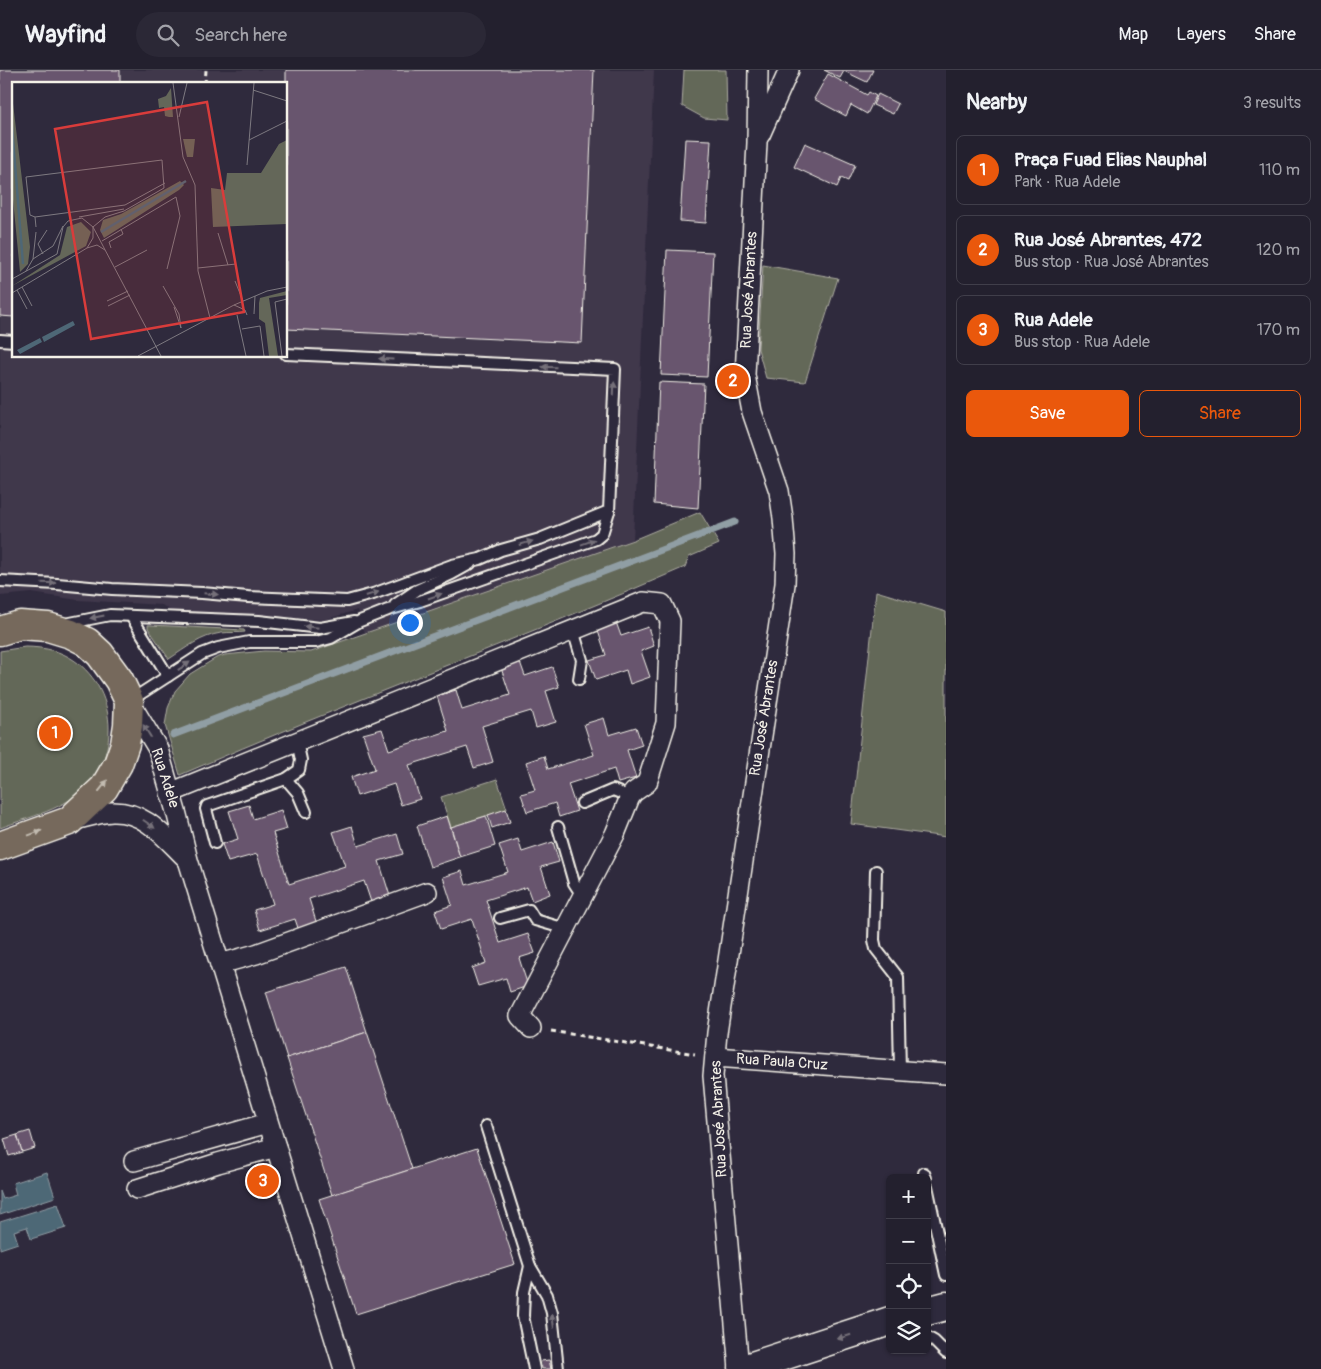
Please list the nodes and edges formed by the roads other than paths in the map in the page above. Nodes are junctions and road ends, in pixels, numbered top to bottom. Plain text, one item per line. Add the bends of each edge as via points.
1 (758, 70) edge
2 (789, 70) edge
3 (757, 143) junction
4 (288, 354) edge
5 (609, 511) junction
6 (480, 558) junction
7 (0, 581) edge
8 (388, 610) junction
9 (131, 616) junction
10 (360, 621) junction
11 (48, 627) junction
12 (573, 630) junction
13 (0, 631) edge
14 (168, 676) junction
15 (580, 679) dead end
16 (128, 701) junction
17 (297, 742) junction
18 (286, 778) junction
19 (170, 793) junction
20 (630, 797) junction
21 (582, 803) dead end
22 (306, 812) dead end
23 (69, 821) junction
24 (558, 827) dead end
25 (215, 843) dead end
26 (0, 846) edge
27 (188, 860) junction
28 (876, 870) dead end
29 (427, 892) dead end
30 (583, 897) junction
31 (500, 918) dead end
32 (566, 929) junction
33 (220, 964) junction
34 (530, 1028) road end
35 (715, 1057) junction
36 (900, 1070) junction
37 (946, 1074) edge
38 (268, 1123) junction
39 (486, 1126) dead end
40 (276, 1147) junction
41 (134, 1161) dead end
42 (137, 1189) dead end
43 (931, 1205) edge
44 (530, 1266) junction
45 (946, 1275) edge
46 (946, 1306) edge
47 (931, 1310) edge
48 (886, 1322) edge
49 (931, 1339) edge
50 (946, 1353) edge
51 (344, 1369) edge
52 (534, 1369) edge
53 (558, 1369) edge
54 (739, 1369) edge
55 (743, 1369) edge

1 - 3 street, Rua José Abrantes
2 - 3 street
3 - 35 street, Rua José Abrantes via 745,375 752,412 778,491 784,536 785,584
5 -> 4 lane via 615,369
6 -> 5 lane via 540,539
8 -> 5 lane via 596,539 602,534
7 -> 6 lane via 248,598 347,601
6 - 8 lane via 417,590
8 - 10 lane
10 -> 9 lane via 320,628 259,621
9 -> 11 lane via 110,615
9 - 14 lane
14 -> 10 lane via 202,654 218,648 249,642 316,642 331,638
11 - 13 highway via 20,625
11 - 16 highway via 87,642 100,654 119,680
12 - 15 lane via 582,660
12 - 17 street
12 - 20 street via 643,602 662,604 670,621 666,723 647,783
14 - 16 lane
19 -> 16 street, Rua Adele via 158,749
23 -> 16 highway via 104,788 118,764 128,724
17 - 18 lane via 301,760 299,770
17 - 19 street
18 - 22 lane via 298,793
18 - 25 lane via 207,806
19 - 27 street, Rua Adele
20 - 21 lane via 613,790
20 - 30 street
26 -> 23 highway
23 -> 27 street, Rua Adele via 110,812 135,815 151,824
24 - 30 lane via 574,883
27 - 33 street, Rua Adele
28 - 36 lane via 874,940 876,950 898,976
29 - 33 street
30 - 32 street
31 - 32 lane via 529,910 535,920
32 - 34 street via 520,1016
33 - 38 street, Rua Adele
35 - 36 street, Rua Paula Cruz
35 - 54 street, Rua José Abrantes via 713,1076
36 - 37 street, Rua Paula Cruz
38 - 40 street, Rua Adele
38 - 41 street
39 - 44 lane
40 - 42 street
40 - 51 street, Rua Adele
43 - 45 lane
44 - 52 lane via 523,1316
53 -> 44 lane via 552,1313
46 - 47 street
48 -> 55 street
49 - 50 lane

